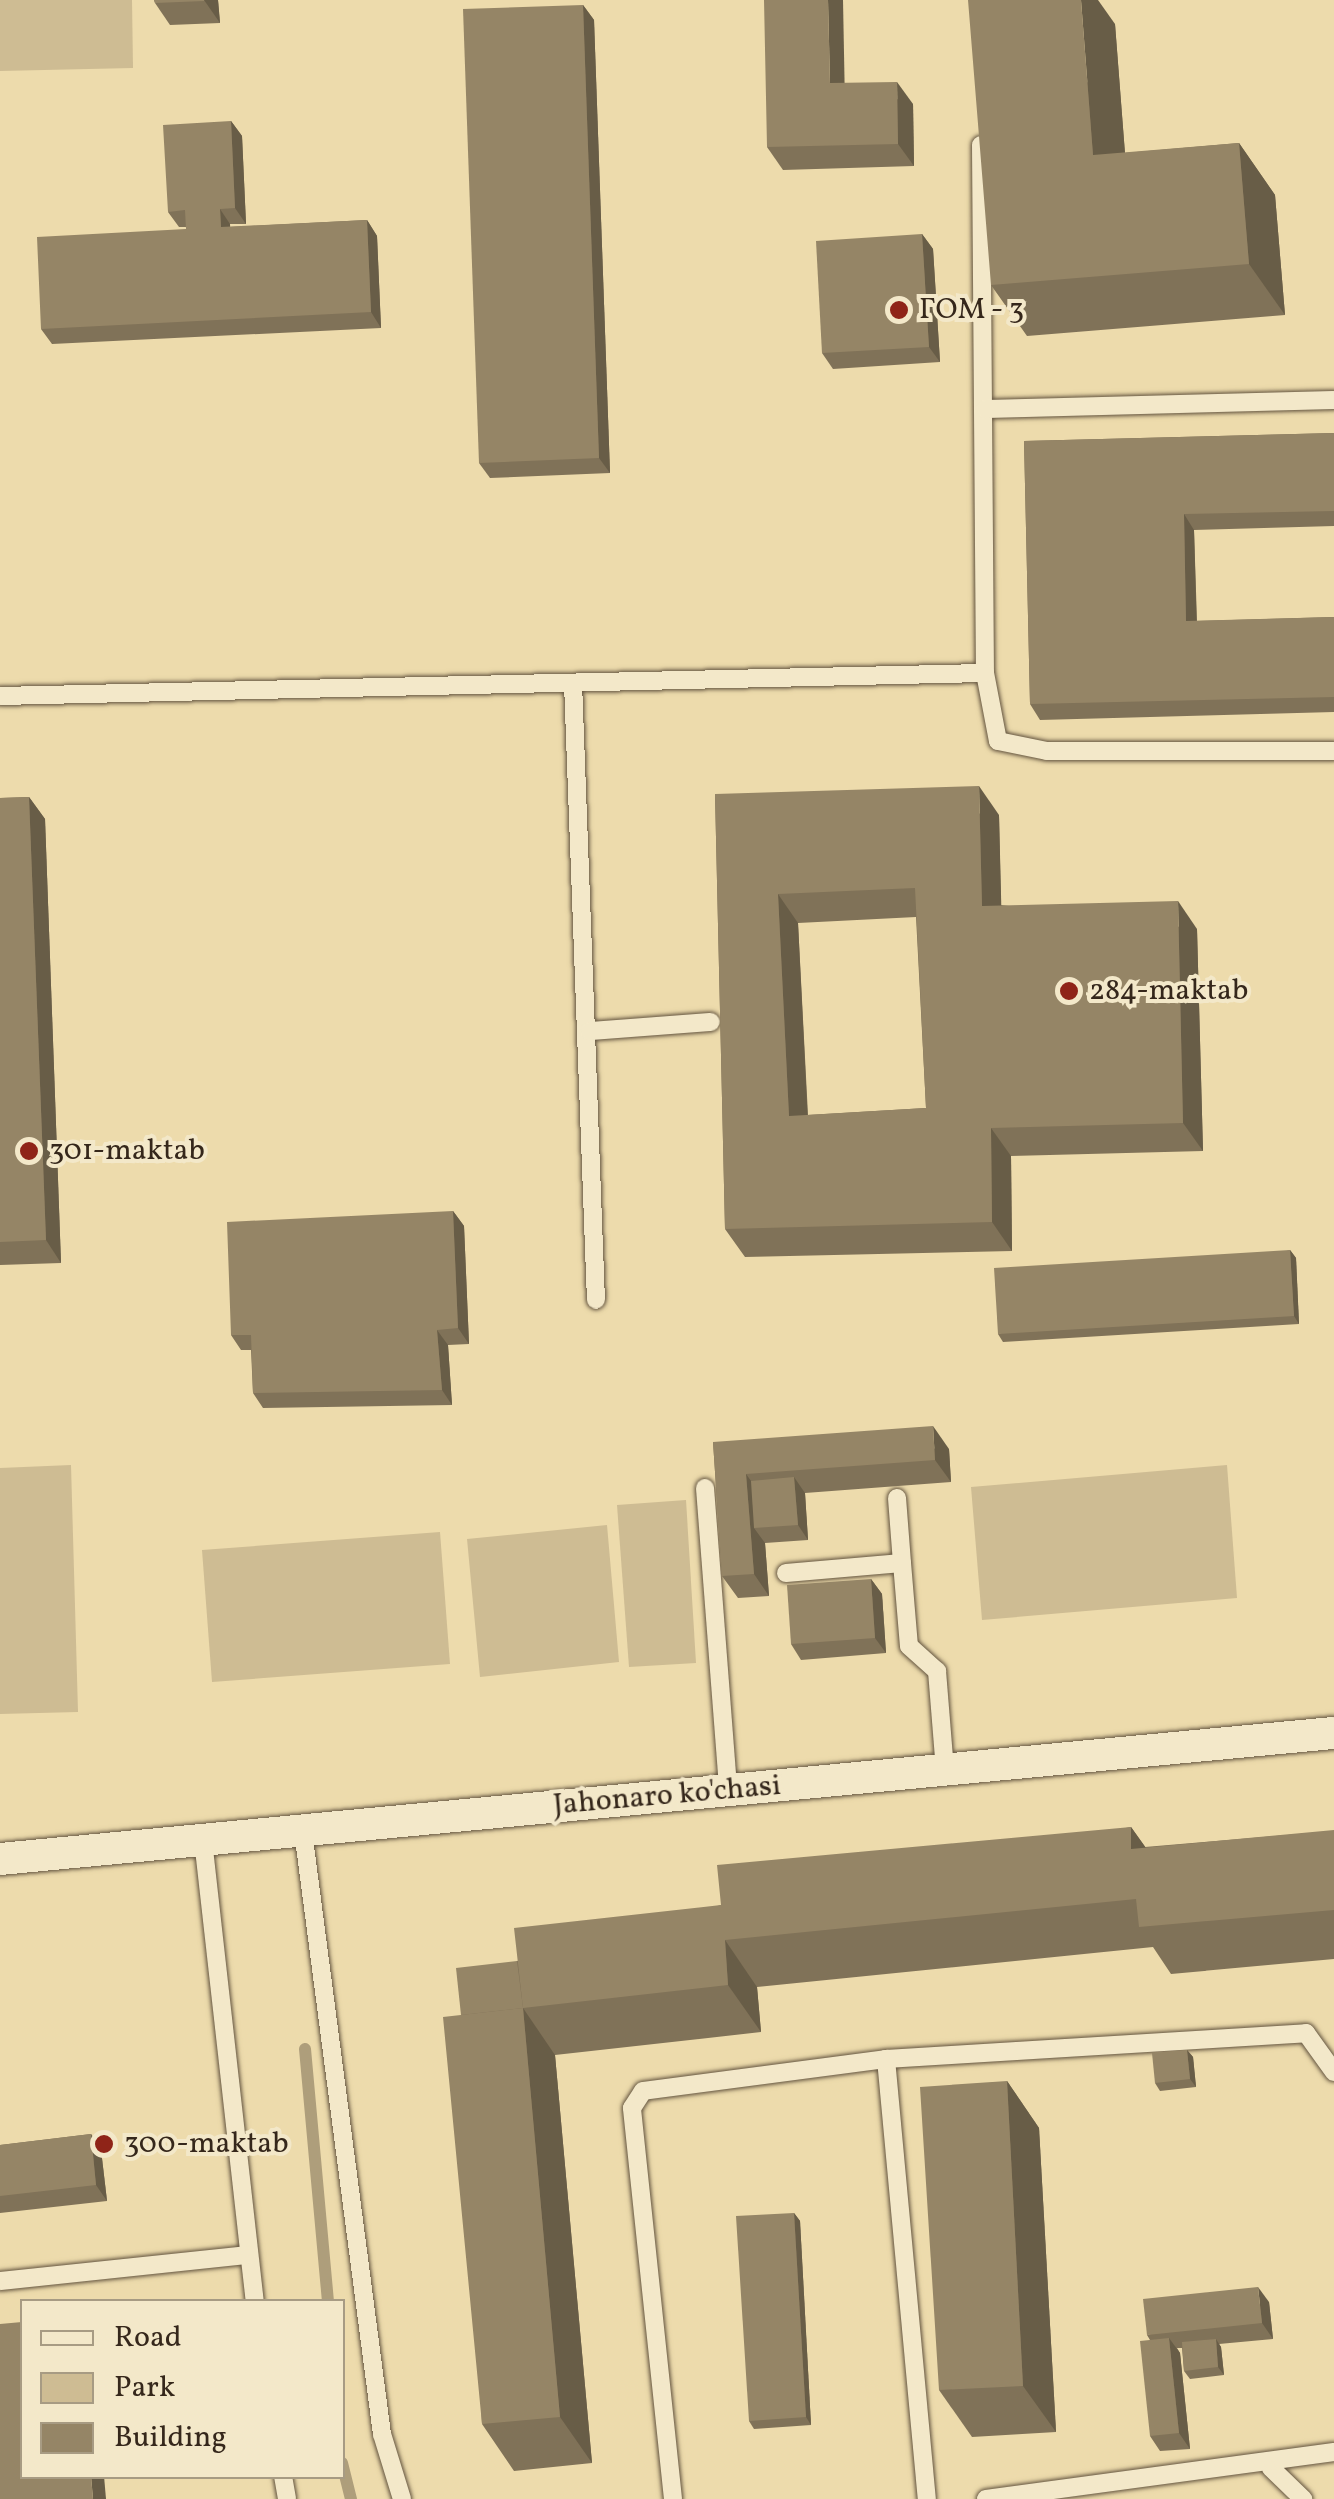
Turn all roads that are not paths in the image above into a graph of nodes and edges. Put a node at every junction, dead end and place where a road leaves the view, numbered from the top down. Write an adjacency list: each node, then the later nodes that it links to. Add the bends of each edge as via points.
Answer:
1 (980, 117): 3 (lane)
2 (1334, 400): 3 (lane)
3 (986, 409): 4 (lane)
4 (985, 673): 5 (lane); 7 (lane, via 989,726 1016,748)
5 (573, 682): 6 (lane); 9 (lane)
6 (0, 696)
7 (1334, 752)
8 (712, 1022): 9 (lane)
9 (590, 1031): 10 (lane)
10 (596, 1300)
11 (706, 1488): 17 (lane)
12 (897, 1498): 13 (lane)
13 (902, 1563): 14 (lane); 16 (lane, via 909,1646 938,1671)
14 (786, 1573)
15 (1334, 1733): 16 (street, Jahonaro ko'chasi)
16 (944, 1770): 17 (street, Jahonaro ko'chasi)
17 (728, 1790): 18 (street, Jahonaro ko'chasi)
18 (303, 1831): 19 (street, Jahonaro ko'chasi); 28 (lane, via 382,2434)
19 (203, 1840): 20 (street, Jahonaro ko'chasi); 23 (lane)
20 (0, 1859)
21 (886, 2059): 22 (lane, via 1306,2033); 29 (lane, via 654,2086 632,2108); 30 (lane)
22 (1334, 2072)
23 (247, 2255): 24 (lane); 25 (lane)
24 (0, 2281)
25 (254, 2299)
26 (1334, 2452): 27 (lane)
27 (1271, 2468): 31 (lane); 32 (lane)
28 (402, 2499)
29 (674, 2499)
30 (927, 2499)
31 (986, 2499)
32 (1303, 2499)

